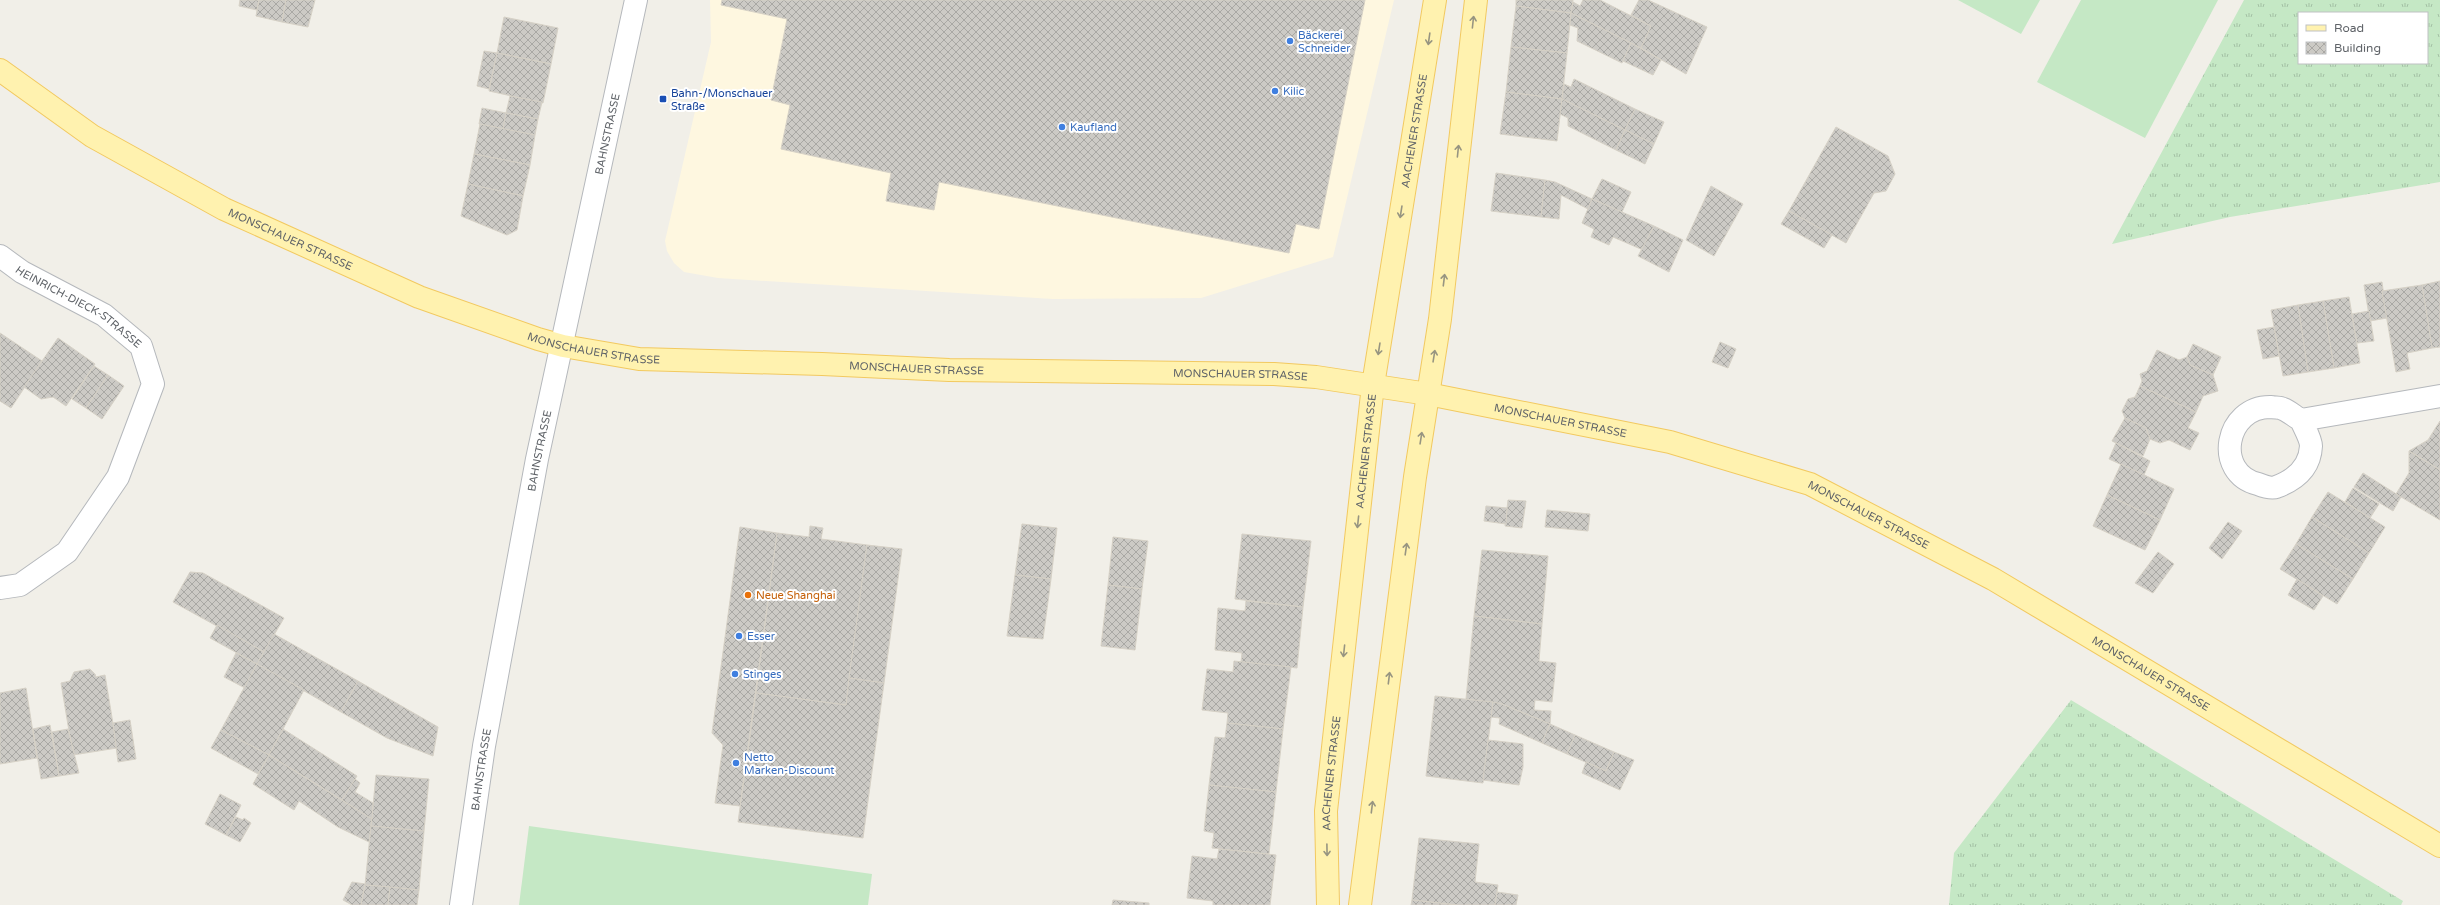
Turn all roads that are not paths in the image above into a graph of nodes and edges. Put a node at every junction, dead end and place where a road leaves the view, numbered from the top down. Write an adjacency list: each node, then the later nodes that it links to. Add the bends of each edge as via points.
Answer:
1 (636, 0): 6 (street, BAHNSTRASSE)
2 (1435, 0): 7 (main road, AACHENER STRASSE, one-way to 7)
3 (1476, 0): 8 (main road, one-way to 3, via 1440,319)
4 (0, 70): 6 (main road, MONSCHAUER STRASSE, via 92,136 224,210 419,297)
5 (0, 256): 11 (street, HEINRICH-DIECK-STRASSE, via 22,272 110,320 141,346 153,384 118,477 67,552 20,585)
6 (563, 346): 7 (main road, MONSCHAUER STRASSE, via 639,359 957,370 1274,374); 13 (street, BAHNSTRASSE, via 537,459 487,730)
7 (1374, 385): 8 (main road, MONSCHAUER STRASSE); 14 (main road, AACHENER STRASSE, one-way to 14, via 1326,811)
8 (1428, 394): 12 (main road, MONSCHAUER STRASSE, via 1670,442 1810,484 1993,579); 15 (main road, one-way to 8)
9 (2440, 396): 10 (street)
10 (2301, 420)
11 (0, 588)
12 (2440, 846)
13 (460, 905)
14 (1328, 905)
15 (1360, 905)

